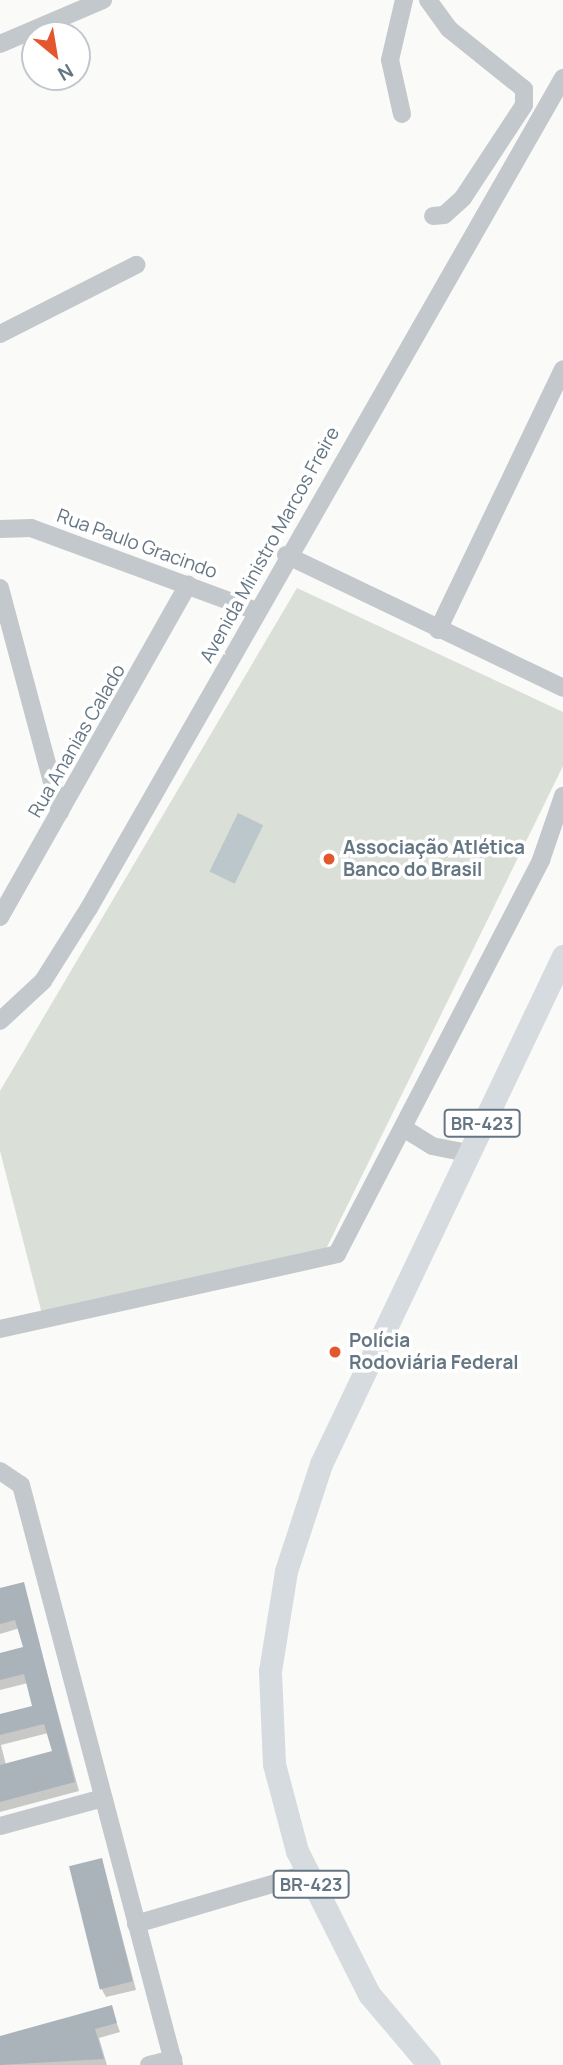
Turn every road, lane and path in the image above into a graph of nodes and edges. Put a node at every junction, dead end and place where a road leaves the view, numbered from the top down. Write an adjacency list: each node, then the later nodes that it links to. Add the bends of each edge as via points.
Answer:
1 (103, 0): 4 (street)
2 (404, 0): 6 (street, via 390,61)
3 (428, 0): 7 (street, via 449,29 524,89 524,105 463,198)
4 (0, 44)
5 (563, 78): 12 (street, Avenida Ministro Marcos Freire)
6 (402, 114)
7 (433, 216)
8 (136, 265): 9 (street)
9 (0, 334)
10 (563, 369): 16 (street)
11 (0, 529): 13 (street, Rua Paulo Gracindo, via 31,528)
12 (286, 555): 15 (street, Avenida Ministro Marcos Freire); 16 (street)
13 (188, 585): 15 (street, Rua Paulo Gracindo); 19 (street, Rua Ananias Calado)
14 (0, 588): 19 (street)
15 (257, 611): 22 (street, Avenida Ministro Marcos Freire, via 69,942 43,981)
16 (438, 630): 17 (street)
17 (563, 688)
18 (563, 796): 23 (street, via 541,860)
19 (60, 812): 20 (street, Rua Ananias Calado)
20 (0, 917)
21 (563, 956): 24 (main road, BR-423)
22 (1, 1017)
23 (405, 1129): 24 (street, via 432,1146); 25 (street, via 354,1230 332,1257)
24 (467, 1153): 29 (main road, BR-423, via 321,1464 286,1571 270,1671 272,1746)
25 (0, 1328)
26 (0, 1471): 27 (street, via 21,1485)
27 (103, 1798): 28 (street); 30 (street)
28 (0, 1826)
29 (306, 1874): 30 (street); 33 (main road, BR-423, via 369,1994)
30 (136, 1924): 31 (street)
31 (173, 2062): 32 (street)
32 (149, 2065)
33 (429, 2065)

